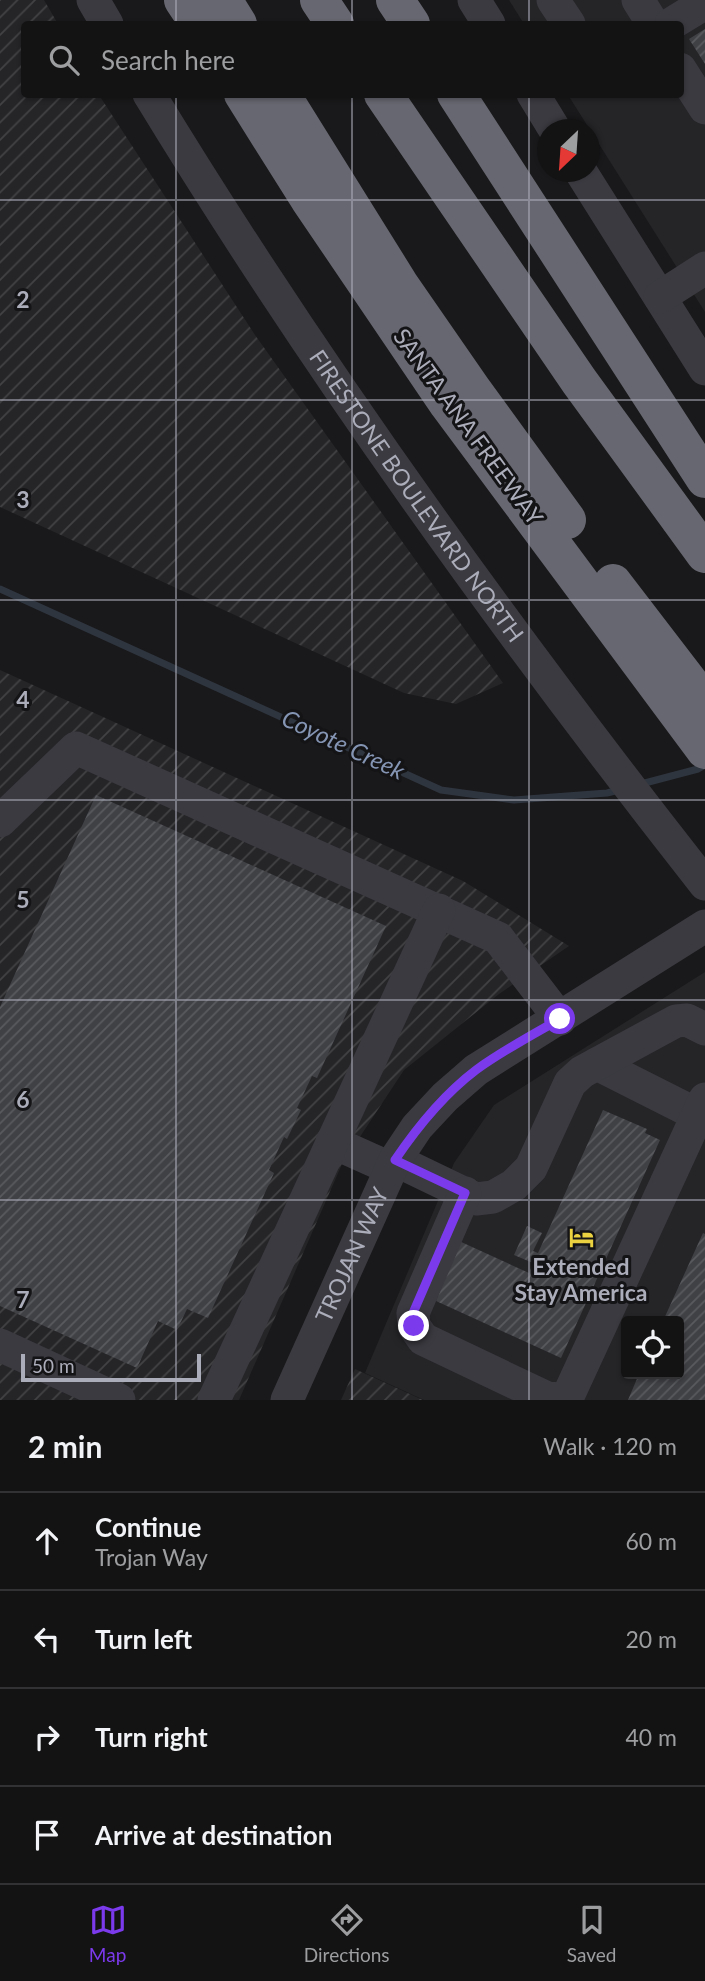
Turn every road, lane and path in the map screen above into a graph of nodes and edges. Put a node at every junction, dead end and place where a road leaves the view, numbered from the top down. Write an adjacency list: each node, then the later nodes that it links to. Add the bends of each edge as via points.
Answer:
1 (93, 0): 10 (street)
2 (183, 0): 11 (highway)
3 (223, 0): 12 (highway)
4 (319, 0): 13 (highway)
5 (395, 0): 14 (highway)
6 (474, 0): 15 (street)
7 (553, 0): 16 (street)
8 (638, 0): 17 (street)
9 (705, 3): 18 (street)
10 (105, 21)
11 (197, 21)
12 (236, 21)
13 (333, 21)
14 (409, 21)
15 (487, 21)
16 (567, 21)
17 (651, 21)
18 (676, 21)
19 (151, 98): 35 (street, FIRESTONE BOULEVARD NORTH, via 318,360 474,580)
20 (246, 98): 32 (highway, SANTA ANA FREEWAY, via 448,404)
21 (283, 98): 32 (highway, via 464,378 591,553)
22 (386, 98): 31 (highway, via 579,381)
23 (459, 98): 30 (highway)
24 (535, 98): 25 (street)
25 (548, 119)
26 (587, 182): 28 (street)
27 (705, 268): 28 (street)
28 (660, 297): 29 (street)
29 (705, 369)
30 (705, 479)
31 (705, 554)
32 (686, 695): 33 (highway, SANTA ANA FREEWAY)
33 (705, 750)
34 (0, 821): 36 (street, via 76,748)
35 (703, 881)
36 (439, 910): 38 (street, via 498,938); 42 (street)
37 (705, 926): 38 (street, TROJAN WAY)
38 (560, 1019): 43 (street, TROJAN WAY, via 476,1070 417,1127)
39 (705, 1029): 40 (street, via 687,1020 676,1021)
40 (597, 1064): 41 (street); 44 (street, via 570,1083 531,1168 514,1185 493,1197 476,1199)
41 (701, 1107): 44 (street, via 569,1394 559,1399 547,1398 423,1339 414,1326 413,1313)
42 (332, 1142): 43 (street); 47 (street)
43 (392, 1164): 44 (street); 48 (street, TROJAN WAY)
44 (465, 1193)
45 (0, 1345): 46 (street)
46 (119, 1400)
47 (214, 1400)
48 (287, 1400)

